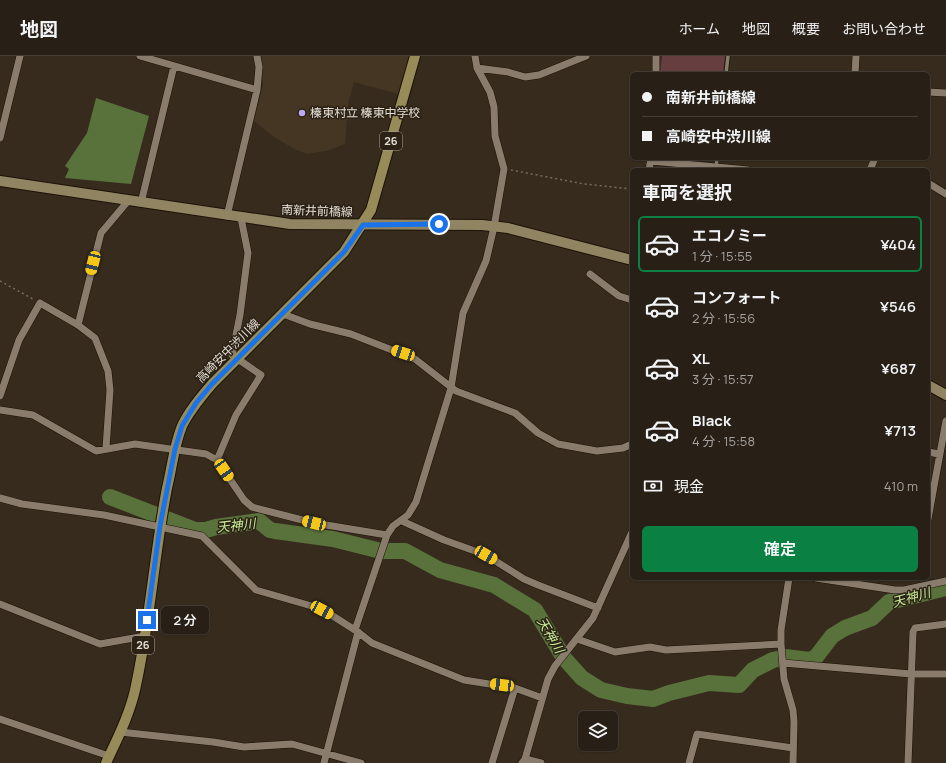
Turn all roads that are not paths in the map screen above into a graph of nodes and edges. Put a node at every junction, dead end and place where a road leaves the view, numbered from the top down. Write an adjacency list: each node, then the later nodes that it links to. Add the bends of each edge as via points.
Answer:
1 (20, 56): 18 (street)
2 (140, 56): 10 (street)
3 (257, 56): 15 (street)
4 (415, 56): 30 (main road, 高崎安中渋川線 / 26, via 371,210)
5 (475, 56): 11 (street)
6 (586, 56): 11 (street, via 539,75 524,77)
7 (656, 56): 12 (street)
8 (728, 56): 13 (lane)
9 (856, 56): 14 (street)
10 (174, 66): 15 (street); 27 (street)
11 (477, 68): 31 (street, via 490,92 494,107 495,136 504,169)
12 (656, 72)
13 (726, 72)
14 (855, 72)
15 (257, 90): 28 (street)
16 (930, 92): 17 (street)
17 (946, 93)
18 (0, 138)
19 (659, 160): 21 (street)
20 (717, 160): 21 (lane)
21 (716, 167): 22 (street)
22 (727, 168)
23 (0, 181): 26 (main road, 南新井前橋線)
24 (930, 184): 25 (street)
25 (946, 194)
26 (128, 201): 27 (main road, 南新井前橋線); 36 (street, via 101,233)
27 (141, 203): 28 (main road, 南新井前橋線)
28 (227, 216): 29 (main road, 南新井前橋線)
29 (241, 218): 30 (main road, 南新井前橋線, via 290,224); 37 (street, via 248,253 232,355)
30 (363, 225): 31 (main road, 南新井前橋線, via 470,224); 35 (main road, 高崎安中渋川線 / 26, via 344,252)
31 (494, 227): 32 (main road, 南新井前橋線, via 508,228); 39 (street, via 486,261 463,313)
32 (630, 259)
33 (590, 274): 34 (street, via 619,296)
34 (630, 299)
35 (283, 314): 37 (main road, 高崎安中渋川線 / 26); 39 (street, via 310,324 346,332 403,353 426,366)
36 (78, 325): 41 (street, via 40,303 19,340); 45 (street, via 95,338 108,371 110,390)
37 (237, 360): 46 (main road, 高崎安中渋川線 / 26, via 196,403 182,426); 49 (street, via 261,375 236,415)
38 (930, 386): 40 (main road)
39 (451, 388): 44 (street, via 515,413 538,433 558,444 597,450 617,449); 53 (street, via 416,502)
40 (946, 395)
41 (0, 396)
42 (0, 410): 45 (street, via 33,415 96,451)
43 (946, 421): 48 (street)
44 (630, 445)
45 (106, 448): 46 (street, via 135,444)
46 (175, 449): 49 (street, via 206,454); 52 (main road, 高崎安中渋川線 / 26)
47 (930, 452): 48 (street)
48 (939, 454): 51 (street)
49 (217, 460): 54 (street, via 244,500 252,507 314,523)
50 (0, 498): 52 (street, via 22,504)
51 (930, 507)
52 (161, 520): 64 (street, via 202,536 256,590 322,610); 65 (main road, 高崎安中渋川線 / 26)
53 (402, 521): 54 (street, via 393,526); 62 (street, via 486,555 524,579)
54 (387, 535): 64 (street)
55 (630, 536): 62 (street)
56 (789, 580): 67 (street)
57 (829, 580): 60 (street, via 895,590)
58 (918, 580): 60 (street)
59 (946, 580): 60 (street)
60 (916, 587)
61 (0, 604): 65 (street, via 100,644)
62 (598, 608): 66 (street, via 589,625)
63 (946, 624): 69 (street, via 915,628)
64 (357, 631): 71 (street, via 380,647 464,680); 76 (street)
65 (145, 636): 74 (main road, 高崎安中渋川線 / 26, via 135,691)
66 (577, 639): 67 (street, via 615,652 650,648 666,650); 72 (street, via 555,666)
67 (781, 644): 68 (street)
68 (783, 663): 69 (street); 75 (street, via 784,680 793,710)
69 (911, 674): 70 (street); 85 (street)
70 (946, 674)
71 (515, 688): 72 (street); 81 (street)
72 (542, 698): 78 (street)
73 (0, 719): 77 (street)
74 (120, 732): 76 (street, via 244,747 292,744); 77 (main road, 高崎安中渋川線 / 26)
75 (793, 748): 83 (street, via 697,734); 84 (street)
76 (326, 755): 79 (street); 80 (street)
77 (107, 759)
78 (524, 761): 82 (street)
79 (324, 763)
80 (361, 763)
81 (492, 763)
82 (541, 763)
83 (689, 763)
84 (793, 763)
85 (908, 763)

